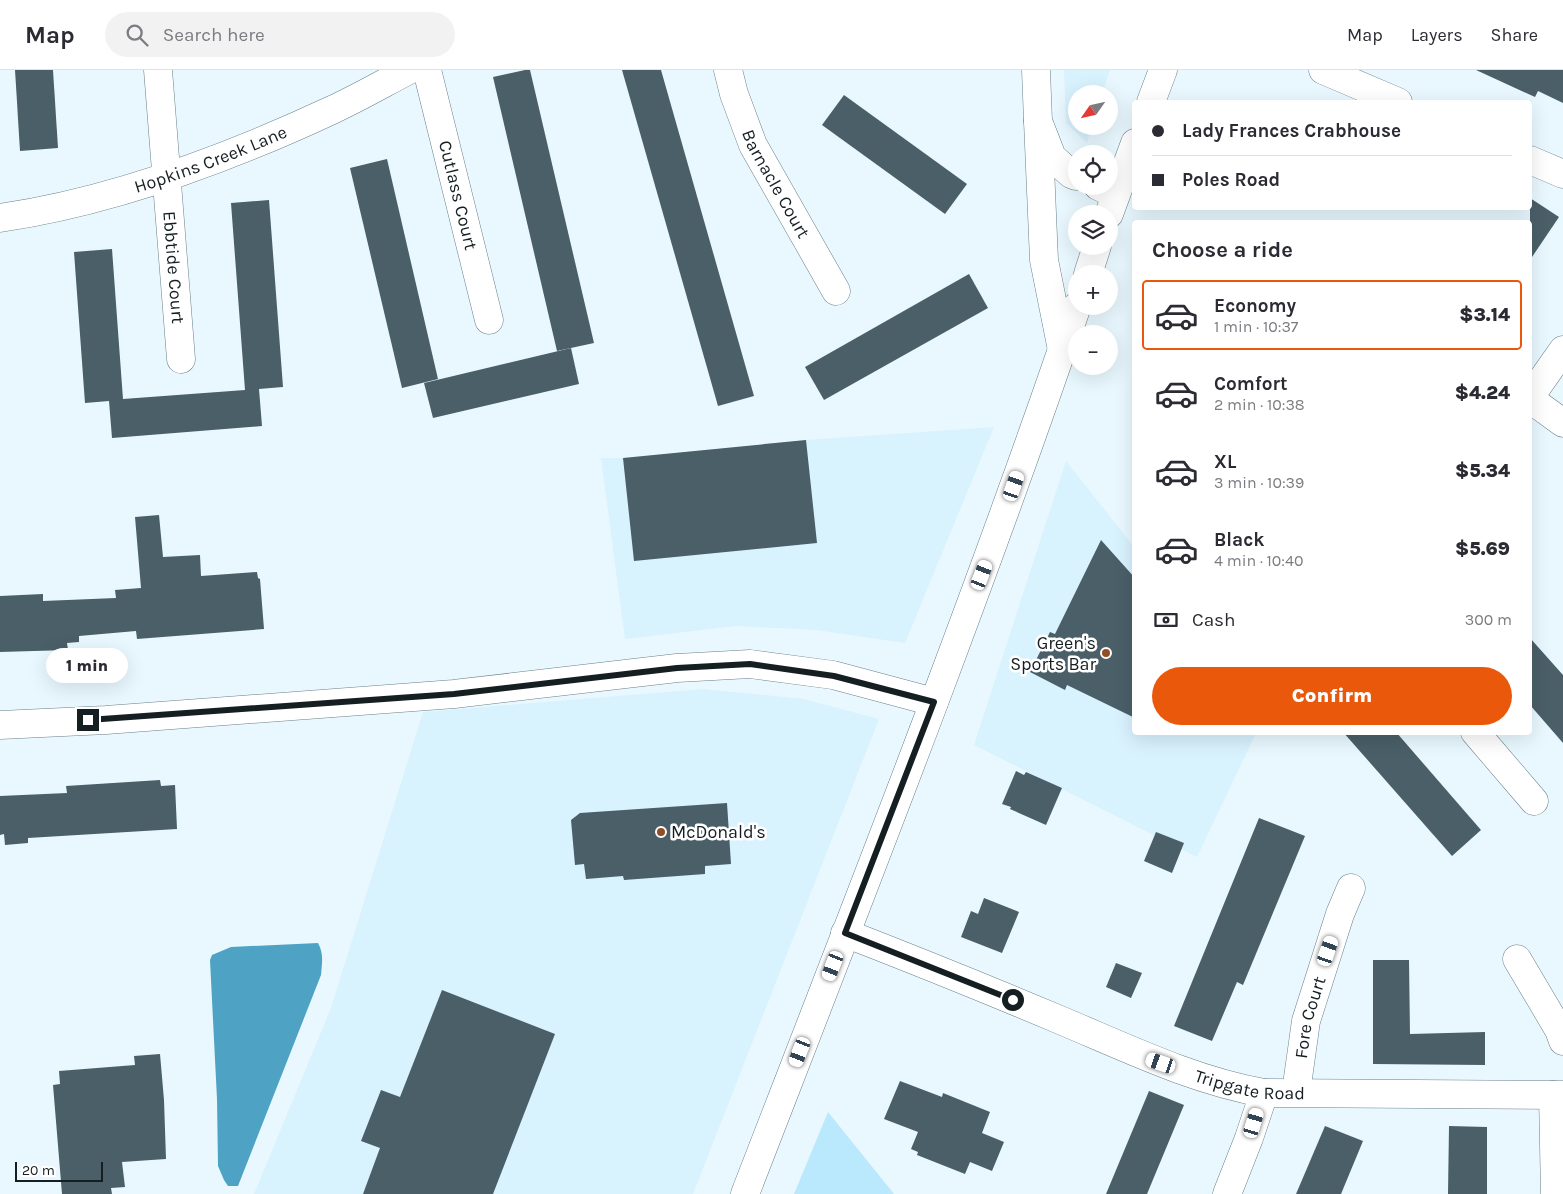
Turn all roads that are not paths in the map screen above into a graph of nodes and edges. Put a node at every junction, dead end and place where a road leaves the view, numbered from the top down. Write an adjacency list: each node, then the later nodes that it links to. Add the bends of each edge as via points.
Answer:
1 (158, 70): 15 (street, Ebbtide Court)
2 (409, 70): 15 (street, Hopkins Creek Lane, via 294,127)
3 (427, 70): 20 (street, Cutlass Court)
4 (728, 70): 18 (street, Barnacle Court, via 753,145)
5 (1036, 70): 10 (street)
6 (1163, 70): 8 (street)
7 (1323, 70): 9 (street)
8 (1152, 100)
9 (1393, 100)
10 (1038, 121): 13 (street, via 1052,157); 21 (street, via 1044,260)
11 (1132, 149): 16 (street)
12 (1532, 161): 14 (street)
13 (1068, 171)
14 (1563, 174)
15 (167, 176): 17 (street, Hopkins Creek Lane, via 92,200); 23 (street, Ebbtide Court)
16 (1107, 198)
17 (0, 218)
18 (836, 291)
19 (1074, 315): 21 (street)
20 (489, 320)
21 (1062, 350): 27 (street)
22 (1563, 350): 24 (street)
23 (180, 359)
24 (1532, 395)
25 (1532, 400): 26 (street)
26 (1563, 423)
27 (934, 702): 28 (street, via 834,676 750,664 677,668 445,695); 32 (street)
28 (0, 725)
29 (1478, 735): 30 (street)
30 (1534, 801)
31 (1351, 888): 36 (street, Fore Court, via 1306,1021)
32 (845, 933): 35 (street, Tripgate Road, via 948,973 1144,1057 1212,1081); 38 (street)
33 (1517, 959): 34 (street)
34 (1563, 1041)
35 (1264, 1092): 36 (street, Tripgate Road); 39 (street, via 1250,1138)
36 (1296, 1092): 37 (street, Tripgate Road)
37 (1558, 1095): 40 (street)
38 (745, 1194)
39 (1227, 1194)
40 (1555, 1194)

